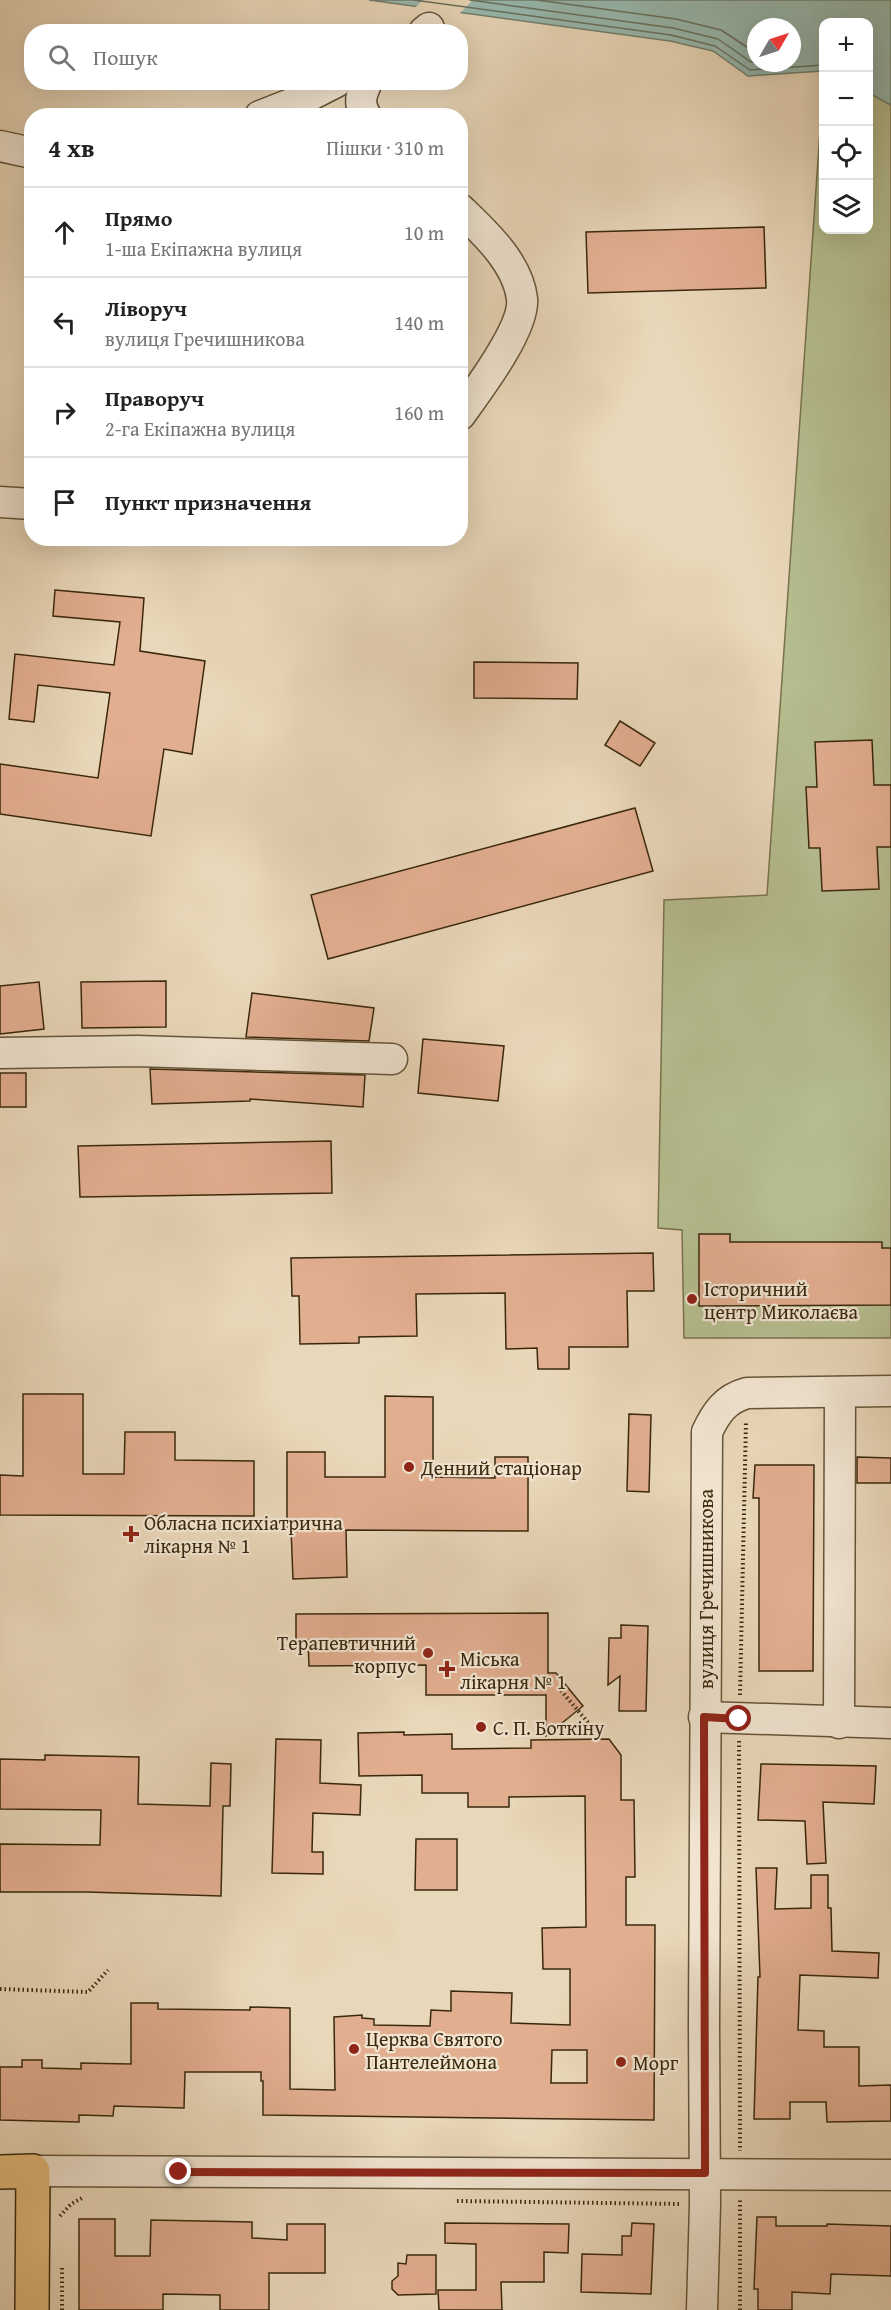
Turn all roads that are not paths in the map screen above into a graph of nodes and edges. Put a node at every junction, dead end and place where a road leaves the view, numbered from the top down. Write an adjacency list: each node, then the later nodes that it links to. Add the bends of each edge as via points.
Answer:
1 (353, 92): 2 (street, via 301,100)
2 (280, 108)
3 (0, 146): 4 (street)
4 (24, 151)
5 (468, 218): 6 (street, via 506,259 516,276 522,300 519,322)
6 (468, 404)
7 (0, 502): 8 (street)
8 (24, 504)
9 (0, 1053): 10 (street, via 137,1052)
10 (392, 1059)
11 (891, 1391): 12 (street)
12 (840, 1392): 13 (street, вулиця Гречишникова, via 735,1396 717,1411 707,1432); 14 (street)
13 (704, 1717): 14 (street); 18 (street, вулиця Гречишникова)
14 (839, 1723): 15 (street)
15 (891, 1723)
16 (33, 2171): 17 (main road); 18 (street); 20 (main road)
17 (0, 2172)
18 (705, 2173): 19 (street); 21 (street, вулиця Гречишникова)
19 (891, 2175)
20 (32, 2310)
21 (702, 2310)

